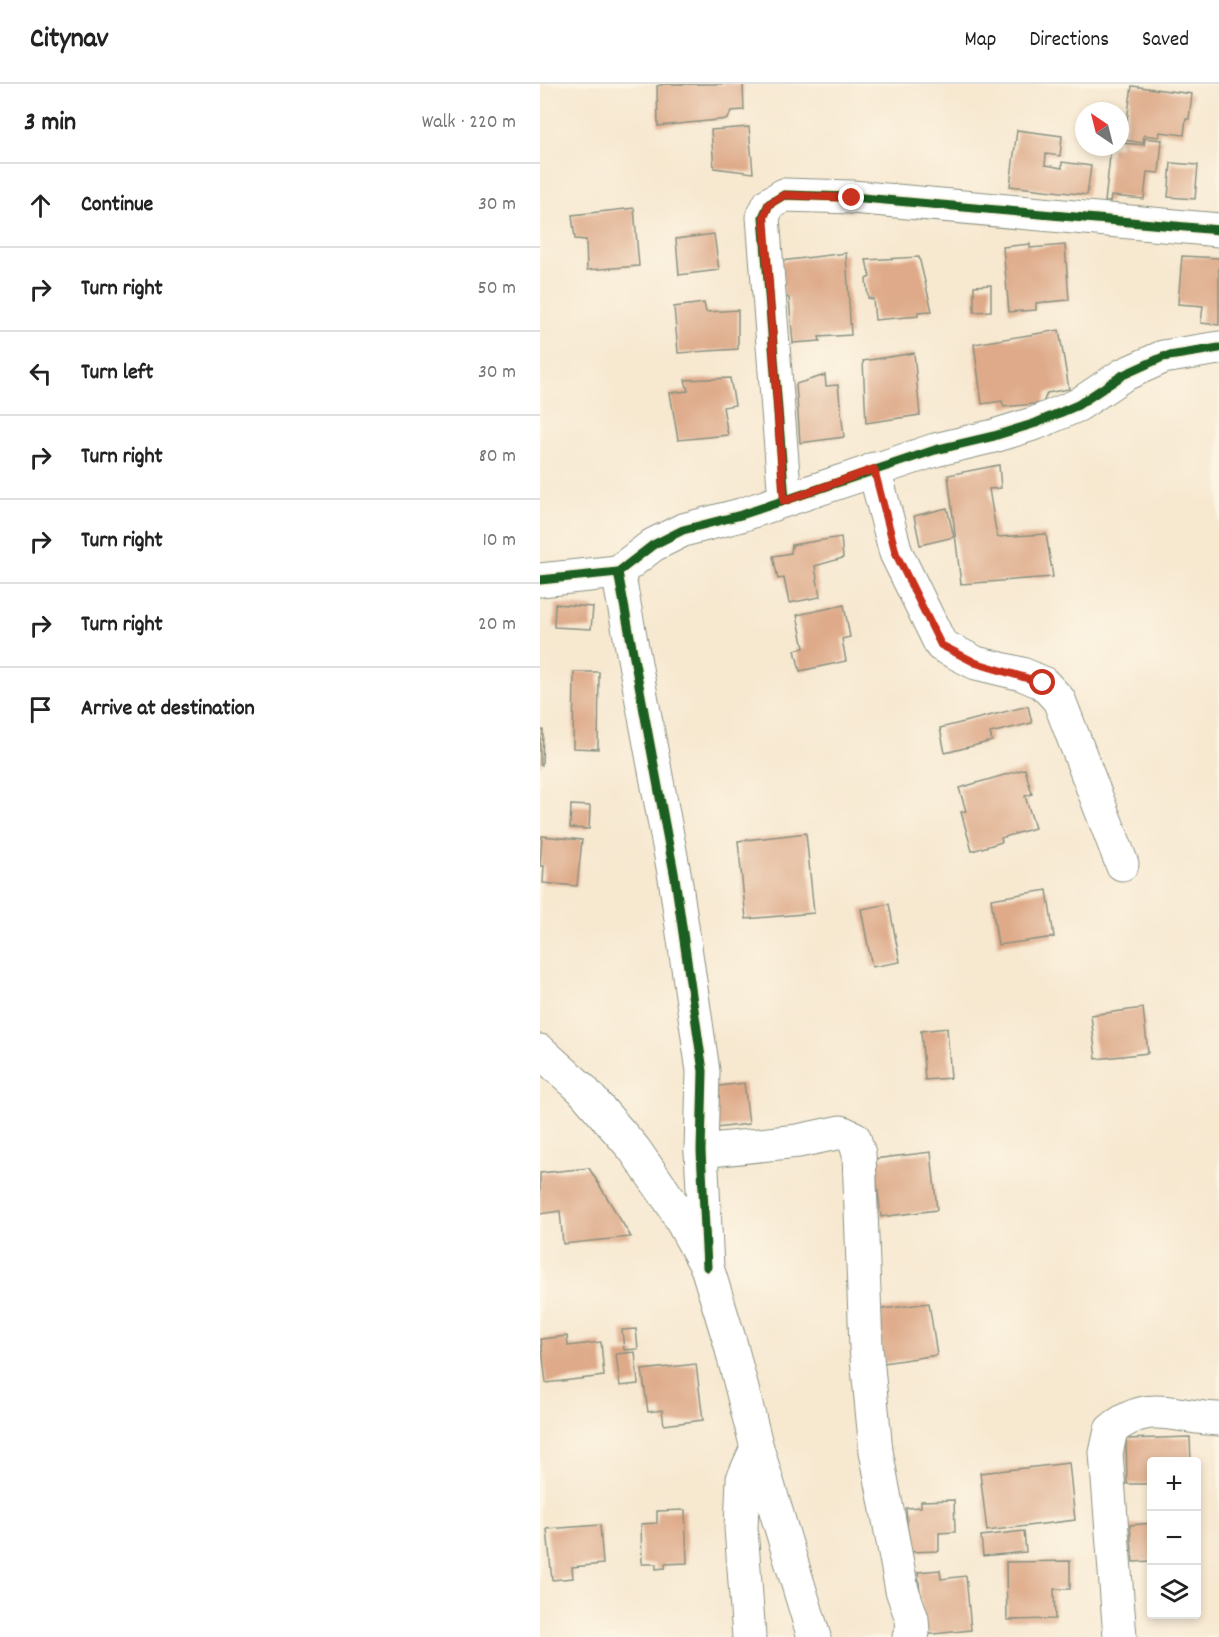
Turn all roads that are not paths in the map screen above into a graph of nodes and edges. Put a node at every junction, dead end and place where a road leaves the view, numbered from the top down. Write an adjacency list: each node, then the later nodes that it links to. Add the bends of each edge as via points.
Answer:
1 (1219, 230): 4 (street, via 852,198 784,195 769,204 764,217)
2 (1219, 348): 3 (street, via 1163,357 1123,375 1078,405 1036,423)
3 (874, 469): 4 (street); 7 (street, via 896,554 941,645 976,663 1043,683 1059,700)
4 (784, 501): 5 (street, via 683,531 653,545)
5 (618, 572): 6 (street); 9 (street, via 677,890 703,1071)
6 (540, 580)
7 (1122, 864)
8 (540, 1051): 10 (street, via 582,1089 634,1149 673,1205)
9 (701, 1152): 10 (street); 15 (street, via 841,1132 854,1138 859,1154 866,1347 876,1451 902,1590 912,1619 913,1632)
10 (707, 1267): 12 (street)
11 (1219, 1419): 16 (street, via 1153,1412 1128,1416 1111,1431 1106,1454)
12 (757, 1448): 13 (street, via 743,1479 741,1528); 14 (street)
13 (749, 1637)
14 (814, 1637)
15 (909, 1637)
16 (1120, 1637)

